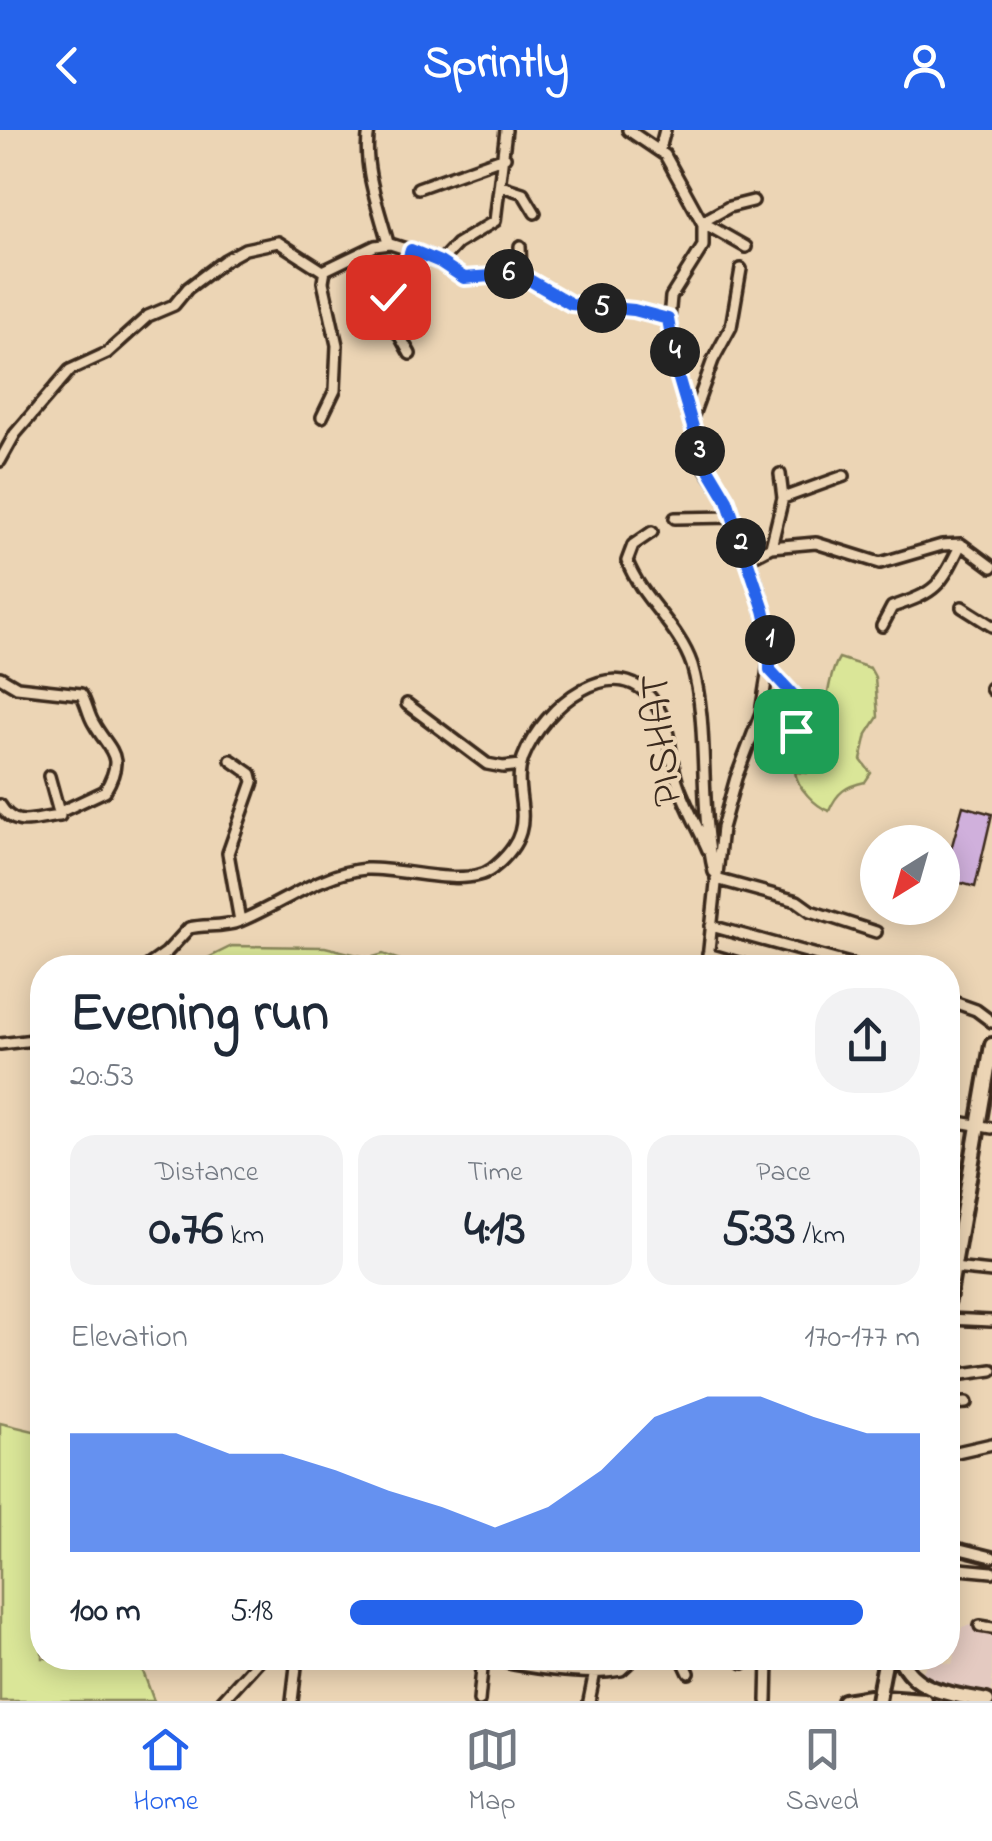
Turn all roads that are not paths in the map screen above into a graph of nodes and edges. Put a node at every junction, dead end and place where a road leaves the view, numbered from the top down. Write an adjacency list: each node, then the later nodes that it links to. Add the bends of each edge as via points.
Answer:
1 (369, 130): 12 (street, via 373,186)
2 (506, 130): 6 (street)
3 (628, 130): 5 (street)
4 (665, 130): 5 (street)
5 (660, 149): 11 (street)
6 (505, 157): 7 (street); 8 (street)
7 (501, 186): 10 (street, via 523,193); 16 (street, via 493,224)
8 (418, 188)
9 (753, 202): 11 (street)
10 (535, 213)
11 (702, 222): 14 (street); 21 (street, via 702,246 674,290)
12 (388, 244): 15 (street); 19 (street)
13 (520, 246): 20 (street)
14 (746, 247)
15 (411, 250): 16 (street); 17 (street)
16 (440, 262): 20 (street, via 468,279)
17 (406, 266): 22 (street); 23 (street, via 388,303)
18 (742, 269): 25 (street, via 732,327)
19 (326, 270): 24 (street, via 337,345 335,390); 26 (street, via 278,242 234,254 107,353 70,370)
20 (521, 275): 21 (street, via 571,304)
21 (668, 319): 25 (street)
22 (416, 320)
23 (410, 354)
24 (322, 416)
25 (692, 418): 30 (street, via 704,466)
26 (0, 461)
27 (780, 474): 29 (street)
28 (844, 476): 29 (street)
29 (783, 498): 34 (street)
30 (732, 517): 31 (street); 35 (street)
31 (675, 518)
32 (652, 532): 49 (street, PISHAT, via 633,545 627,561 691,663)
33 (961, 544): 34 (street, via 874,563 824,544); 36 (street); 38 (street, via 928,594 892,607)
34 (771, 547): 35 (street)
35 (746, 560): 40 (street, via 768,625)
36 (992, 567)
37 (962, 607): 39 (street)
38 (882, 626)
39 (992, 626)
40 (770, 670): 43 (street, via 798,700); 50 (street, via 726,810)
41 (0, 677): 48 (street, via 17,687 81,694 112,747 115,766 105,790)
42 (408, 704): 45 (street, via 487,764)
43 (798, 748)
44 (232, 760): 51 (street, via 253,782 228,852)
45 (521, 765): 49 (street, PISHAT, via 567,701 601,680 627,680 648,695 663,719 678,782); 51 (street, via 523,824 488,871 466,877 350,872)
46 (48, 776): 48 (street)
47 (0, 804): 48 (street, via 18,822)
48 (60, 812)
49 (708, 850): 50 (street, PISHAT)
50 (716, 880): 52 (street); 53 (street, via 797,900 811,912)
51 (240, 921): 55 (street, via 189,928)
52 (711, 926): 54 (street); 57 (street)
53 (876, 932)
54 (708, 954): 56 (street)
55 (163, 955)
56 (711, 955)
57 (817, 955)
58 (960, 1004): 59 (street)
59 (992, 1022)
60 (30, 1040): 61 (street)
61 (0, 1044)
62 (992, 1045): 63 (main road)
63 (985, 1120): 64 (main road)
64 (960, 1215)
65 (960, 1269): 66 (street)
66 (992, 1272)
67 (960, 1319): 68 (street)
68 (991, 1321)
69 (992, 1370): 70 (street)
70 (960, 1374)
71 (960, 1403): 72 (street)
72 (966, 1403)
73 (992, 1444): 74 (street)
74 (960, 1451)
75 (960, 1549): 76 (street)
76 (992, 1556)
77 (960, 1569): 78 (street)
78 (992, 1572)
79 (980, 1626): 80 (street)
80 (992, 1628)
81 (252, 1670): 92 (street)
82 (296, 1670): 95 (street)
83 (483, 1670): 96 (street)
84 (575, 1670): 90 (street)
85 (622, 1670): 90 (street)
86 (688, 1670): 91 (street)
87 (768, 1670): 98 (street)
88 (884, 1670): 100 (main road, bridge)
89 (910, 1670): 102 (main road, via 921,1684)
90 (595, 1672): 97 (street)
91 (689, 1673)
92 (239, 1687): 93 (street); 94 (street)
93 (222, 1701)
94 (234, 1701)
95 (292, 1701)
96 (479, 1701)
97 (589, 1701)
98 (767, 1701)
99 (844, 1701): 101 (main road)
100 (878, 1701)
101 (925, 1701)
102 (987, 1701)

